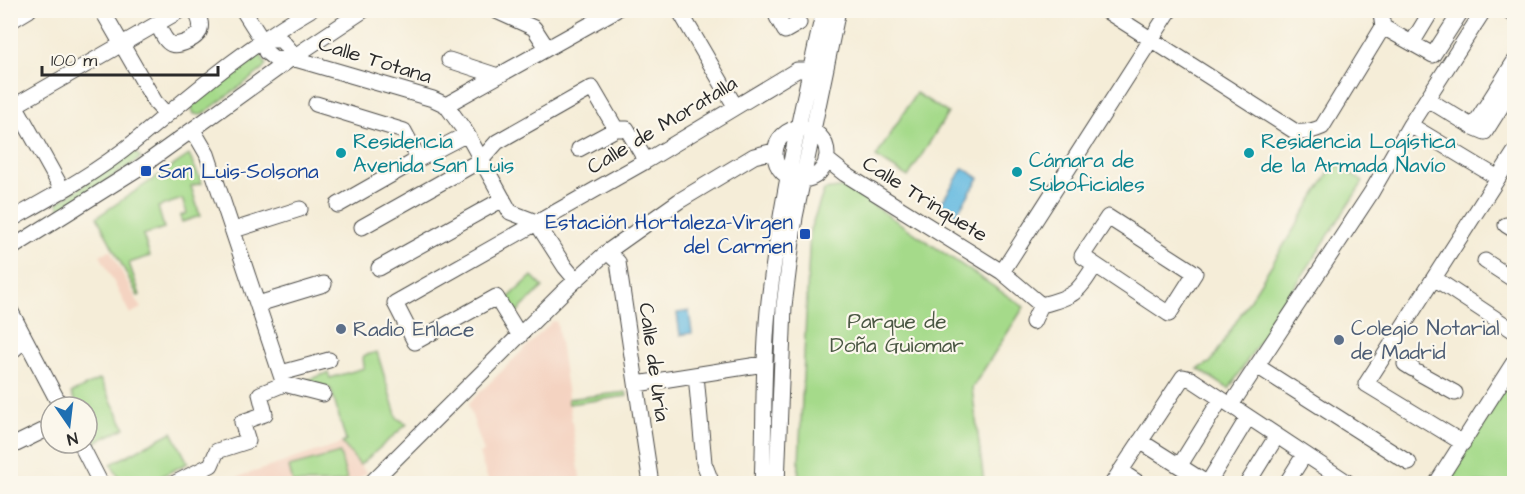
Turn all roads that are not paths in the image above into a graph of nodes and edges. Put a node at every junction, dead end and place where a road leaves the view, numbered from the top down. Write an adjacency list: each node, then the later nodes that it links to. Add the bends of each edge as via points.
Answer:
1 (29, 10): 22 (street)
2 (102, 10): 29 (street)
3 (181, 10): 24 (street)
4 (195, 10): 24 (street, via 201,28 198,34 179,44 166,40)
5 (243, 10): 27 (street)
6 (310, 10): 27 (street)
7 (364, 10): 31 (street)
8 (494, 10): 30 (street, via 534,28)
9 (616, 10): 30 (street)
10 (679, 10): 41 (street)
11 (787, 10): 23 (street, via 777,17 785,32)
12 (824, 10): 34 (street)
13 (838, 10): 46 (street)
14 (1105, 10): 26 (street)
15 (1170, 10): 26 (street)
16 (1378, 10): 25 (street)
17 (1432, 10): 28 (street)
18 (1462, 10): 28 (street, via 1433,55)
19 (1484, 10): 37 (street)
20 (1508, 10): 21 (street)
21 (1515, 15)
22 (14, 19)
23 (799, 23)
24 (157, 24): 29 (street)
25 (1383, 27): 26 (street, via 1322,127 1302,133); 28 (street)
26 (1151, 39): 71 (street)
27 (262, 40): 31 (street, Calle Totana, via 266,52 276,60); 42 (street)
28 (1412, 43)
29 (121, 44): 40 (street); 42 (street)
30 (547, 48): 35 (street)
31 (292, 58): 39 (street, Calle Totana); 47 (street)
32 (449, 60): 35 (street)
33 (1515, 62): 44 (street)
34 (811, 70): 41 (street, Calle de Moratalla, via 796,70); 46 (street)
35 (498, 76): 39 (street)
36 (1515, 86): 44 (street, via 1485,132)
37 (1427, 99): 43 (street); 44 (street)
38 (315, 104): 52 (street, via 404,131)
39 (446, 105): 48 (street)
40 (12, 106): 58 (street)
41 (735, 106): 55 (street, Calle de Moratalla)
42 (166, 114): 58 (street, via 134,142)
43 (1410, 125): 56 (street); 87 (street, via 1371,193)
44 (1473, 128)
45 (616, 129): 49 (street); 54 (street, via 592,88 497,142); 55 (street, via 627,129)
46 (806, 129): 50 (street, via 782,135); 53 (street, via 824,142); 57 (street)
47 (193, 130): 65 (street, via 207,154); 66 (street)
48 (467, 134): 52 (street); 54 (street)
49 (579, 148)
50 (774, 151): 57 (street, via 777,166); 67 (street, via 754,156 679,201)
51 (1515, 153): 56 (street)
52 (419, 159): 60 (street)
53 (826, 159): 57 (street, via 818,173); 71 (street, Calle Trinquete)
54 (481, 160): 59 (street); 64 (street)
55 (646, 161): 63 (street, Calle de Moratalla)
56 (1505, 177): 72 (street)
57 (796, 178): 86 (street, via 769,302); 113 (street, via 784,306)
58 (63, 191): 62 (street)
59 (503, 199): 63 (street, via 510,212); 70 (street)
60 (338, 205)
61 (300, 209): 65 (street)
62 (10, 220)
63 (536, 222): 74 (street); 81 (street, Calle de Moratalla, via 394,303 415,342 496,297)
64 (362, 227)
65 (234, 230): 76 (street)
66 (10, 249)
67 (608, 252): 74 (street); 91 (street, Calle de Uría, via 618,262)
68 (1485, 261): 73 (street)
69 (1095, 265): 69 (street, via 1169,314 1195,273 1108,217 1082,256); 77 (street, via 1072,295)
70 (379, 268)
71 (1002, 272): 77 (street, Calle Trinquete)
72 (1434, 278): 80 (street); 100 (street, via 1366,384)
73 (1515, 279)
74 (576, 280): 81 (street)
75 (324, 284): 76 (street)
76 (258, 304): 90 (street)
77 (1041, 305): 79 (street)
78 (10, 310): 82 (street)
79 (1033, 322)
80 (1515, 330)
81 (520, 336): 109 (street)
82 (26, 339): 83 (street); 94 (street)
83 (10, 353)
84 (329, 360): 90 (street)
85 (1515, 362): 100 (street)
86 (764, 364): 89 (street); 112 (street)
87 (1257, 366): 95 (street); 104 (street)
88 (1412, 369): 92 (street)
89 (696, 375): 91 (street); 111 (street, via 704,463)
90 (282, 379): 93 (street); 108 (street, via 260,394 265,414 242,422 248,441 217,452 211,465)
91 (636, 384): 110 (street, Calle de Uría)
92 (1455, 393)
93 (323, 394)
94 (55, 395)
95 (1226, 402): 98 (street, via 1183,377); 105 (street); 118 (street)
96 (1244, 424): 115 (street)
97 (39, 433): 101 (street)
98 (1140, 441): 105 (street); 106 (street)
99 (1273, 442): 116 (street)
100 (1463, 443): 119 (street)
101 (10, 447)
102 (86, 455): 107 (street)
103 (1301, 460): 117 (street)
104 (1409, 463)
105 (1180, 465): 115 (street)
106 (1116, 477): 114 (street)
107 (101, 483)
108 (173, 483)
109 (370, 483)
110 (651, 483)
111 (712, 483)
112 (762, 483)
113 (777, 483)
114 (1140, 483)
115 (1208, 483)
116 (1247, 483)
117 (1286, 483)
118 (1350, 483)
119 (1436, 483)

